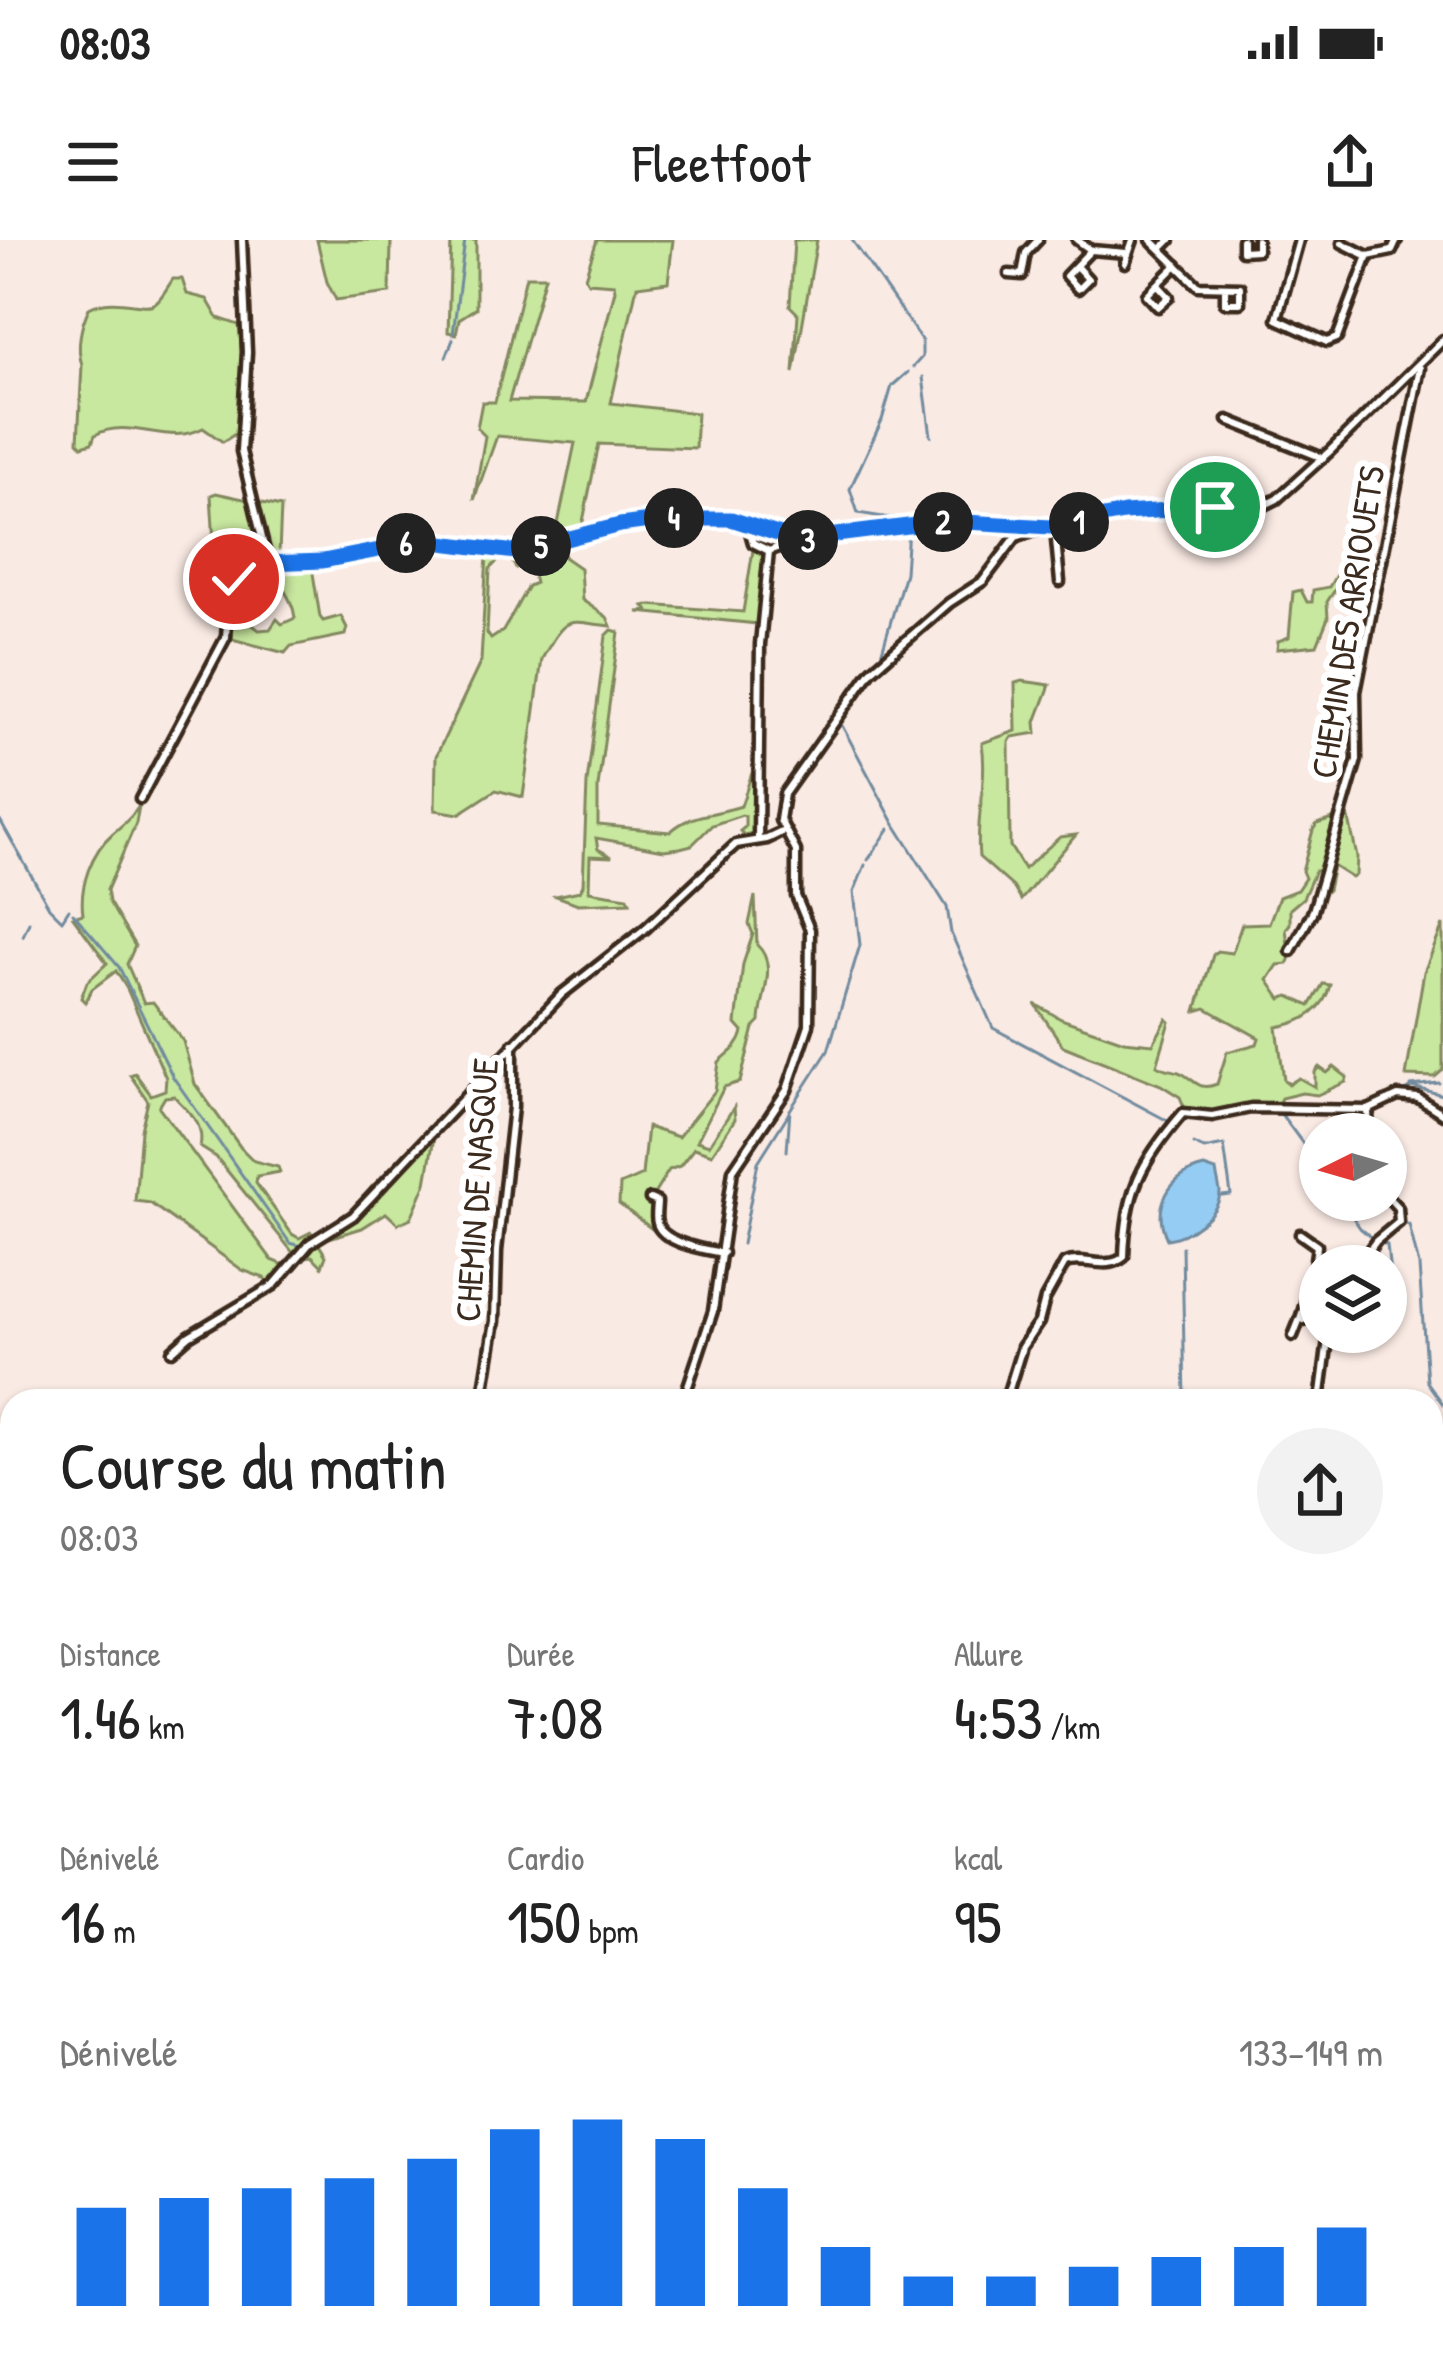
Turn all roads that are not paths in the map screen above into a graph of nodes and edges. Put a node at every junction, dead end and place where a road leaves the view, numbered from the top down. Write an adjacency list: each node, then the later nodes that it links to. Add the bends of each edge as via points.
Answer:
1 (242, 240): 32 (street, via 241,451)
2 (1038, 240): 20 (street, via 1024,256 1022,275)
3 (1077, 240): 14 (street)
4 (1133, 240): 15 (street)
5 (1151, 240): 13 (street)
6 (1170, 240): 13 (street)
7 (1242, 240): 8 (street, via 1242,250 1257,250)
8 (1256, 240)
9 (1299, 240): 16 (street, via 1277,319 1328,342 1337,338)
10 (1397, 240): 16 (street, via 1392,251)
11 (1342, 241): 12 (street); 16 (street)
12 (1331, 242)
13 (1161, 249): 18 (street)
14 (1091, 250): 15 (street); 19 (street)
15 (1127, 253): 17 (street)
16 (1368, 256)
17 (1126, 263)
18 (1177, 265): 21 (street); 22 (street, via 1198,289)
19 (1076, 266)
20 (1009, 274)
21 (1158, 285)
22 (1225, 287)
23 (1443, 340): 24 (street)
24 (1420, 365): 26 (street); 37 (street, CHEMIN DES ARRIOUETS, via 1355,692 1357,760 1313,911)
25 (1228, 420): 26 (street)
26 (1323, 458): 29 (street, via 1264,505 1124,513)
27 (747, 522): 30 (street); 31 (street, via 753,543); 32 (street, via 665,519 509,553 425,541)
28 (1073, 524): 33 (street, via 1057,540)
29 (1051, 527): 30 (street, via 948,521); 35 (street, via 1021,533 982,581 865,677 784,794)
30 (796, 540): 31 (street)
31 (769, 551): 36 (street)
32 (268, 563): 34 (street, via 230,582 226,637)
33 (1060, 582)
34 (140, 799)
35 (784, 831): 36 (street, CHEMIN DE NASQUE); 46 (street, via 794,845 796,896 810,930 809,1025 787,1090 733,1170)
36 (758, 840): 38 (street, CHEMIN DE NASQUE, via 724,854)
37 (1291, 951)
38 (513, 1044): 49 (street, via 353,1216 310,1243 274,1285); 51 (street, CHEMIN DE NASQUE)
39 (1369, 1110): 40 (street, via 1398,1096); 53 (street, via 1184,1114 1154,1148 1128,1199 1121,1261 1063,1265 1022,1347)
40 (1443, 1114)
41 (650, 1199): 46 (street, via 662,1231)
42 (1399, 1221): 45 (street)
43 (1300, 1234): 44 (street)
44 (1315, 1245)
45 (1373, 1245)
46 (722, 1252): 52 (street, via 708,1334)
47 (1299, 1325): 48 (street)
48 (1293, 1336)
49 (172, 1351)
50 (1326, 1353): 54 (street)
51 (484, 1389)
52 (687, 1389)
53 (1012, 1389)
54 (1322, 1389)

